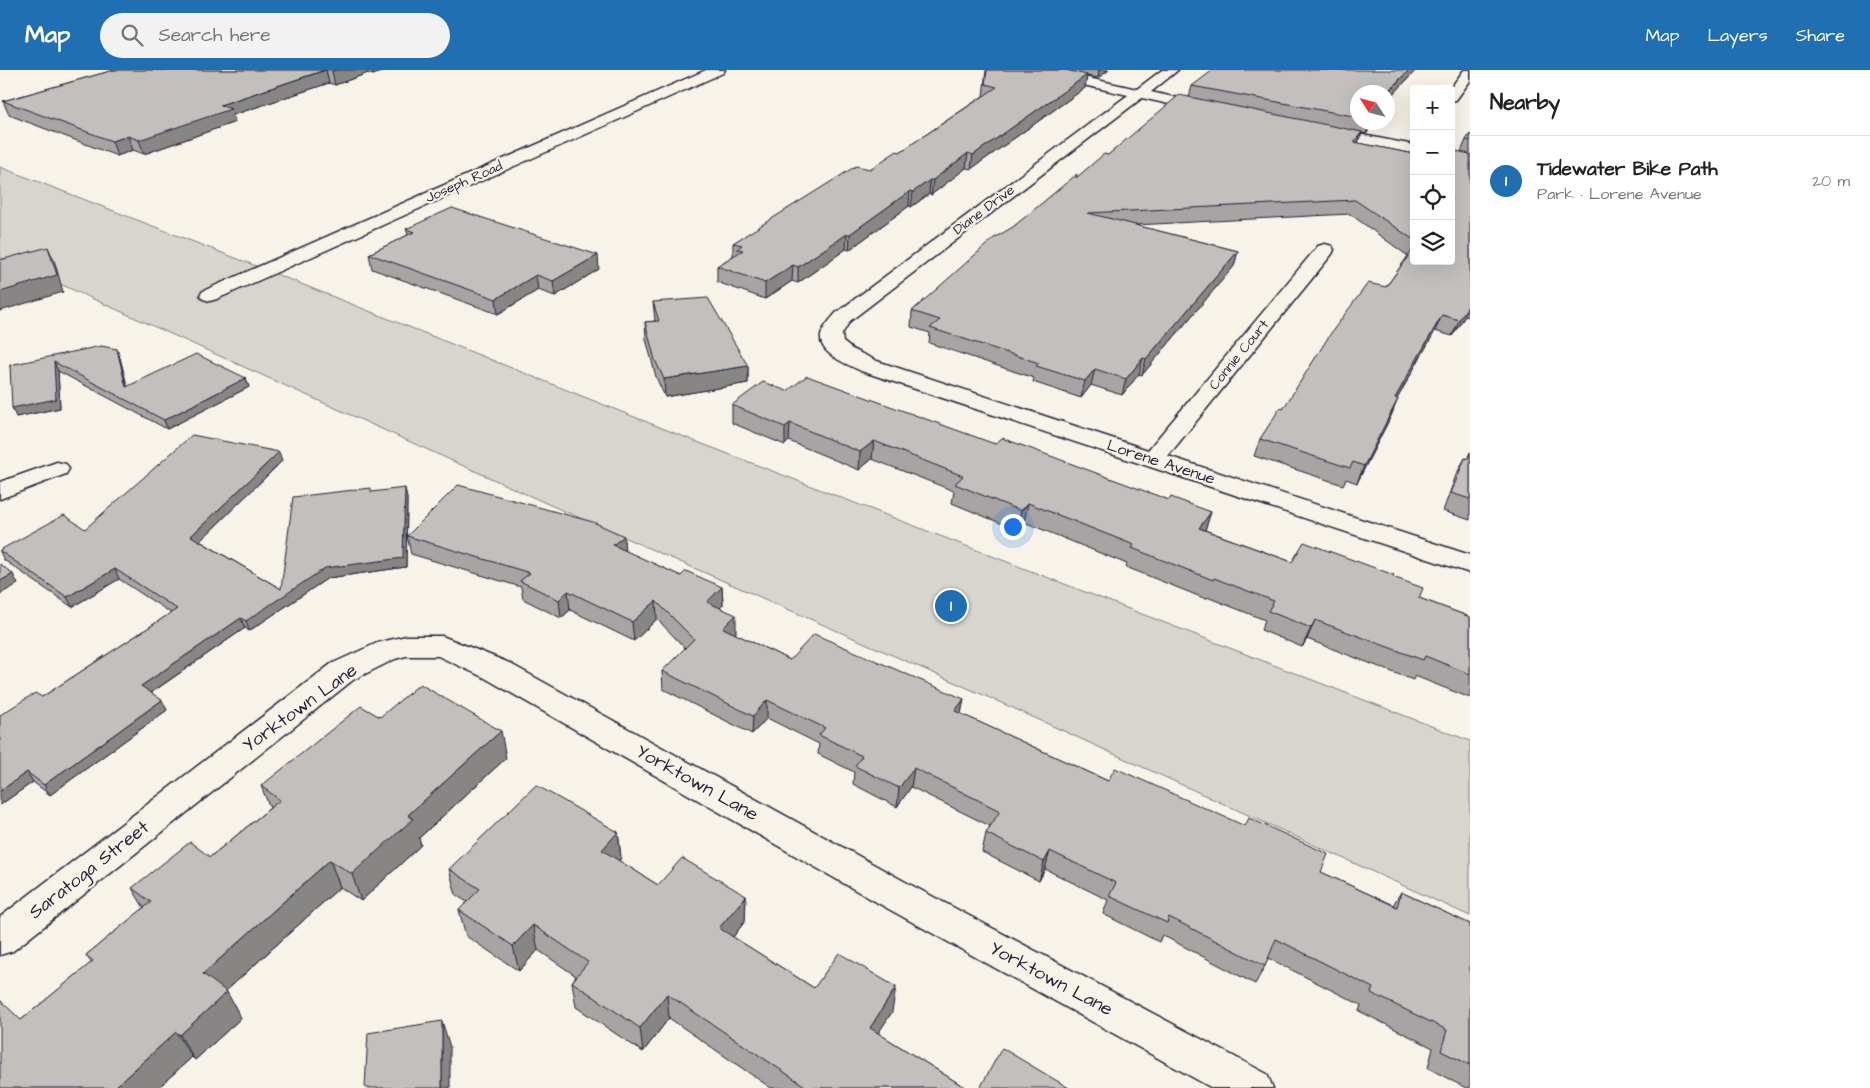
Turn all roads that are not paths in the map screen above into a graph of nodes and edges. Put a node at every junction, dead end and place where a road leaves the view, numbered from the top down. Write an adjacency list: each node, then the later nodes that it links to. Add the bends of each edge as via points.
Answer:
1 (718, 70): 11 (street, Joseph Road)
2 (1035, 70): 6 (street)
3 (1171, 70): 6 (street, Diane Drive)
4 (1470, 71): 5 (street)
5 (1455, 92)
6 (1139, 94): 7 (street); 12 (street, Diane Drive, via 843,317 831,335 831,342)
7 (1226, 112)
8 (1304, 128): 9 (street)
9 (1410, 148)
10 (1324, 250): 13 (street, Connie Court)
11 (210, 295)
12 (853, 358): 13 (street, Lorene Avenue)
13 (1153, 459): 16 (street, Lorene Avenue)
14 (57, 469): 15 (street)
15 (0, 491)
16 (1470, 564)
17 (154, 819): 18 (street, Saratoga Street); 19 (street, Yorktown Lane, via 342,672 387,650 406,646 442,646 496,670 898,896)
18 (0, 939)
19 (1252, 1088)

